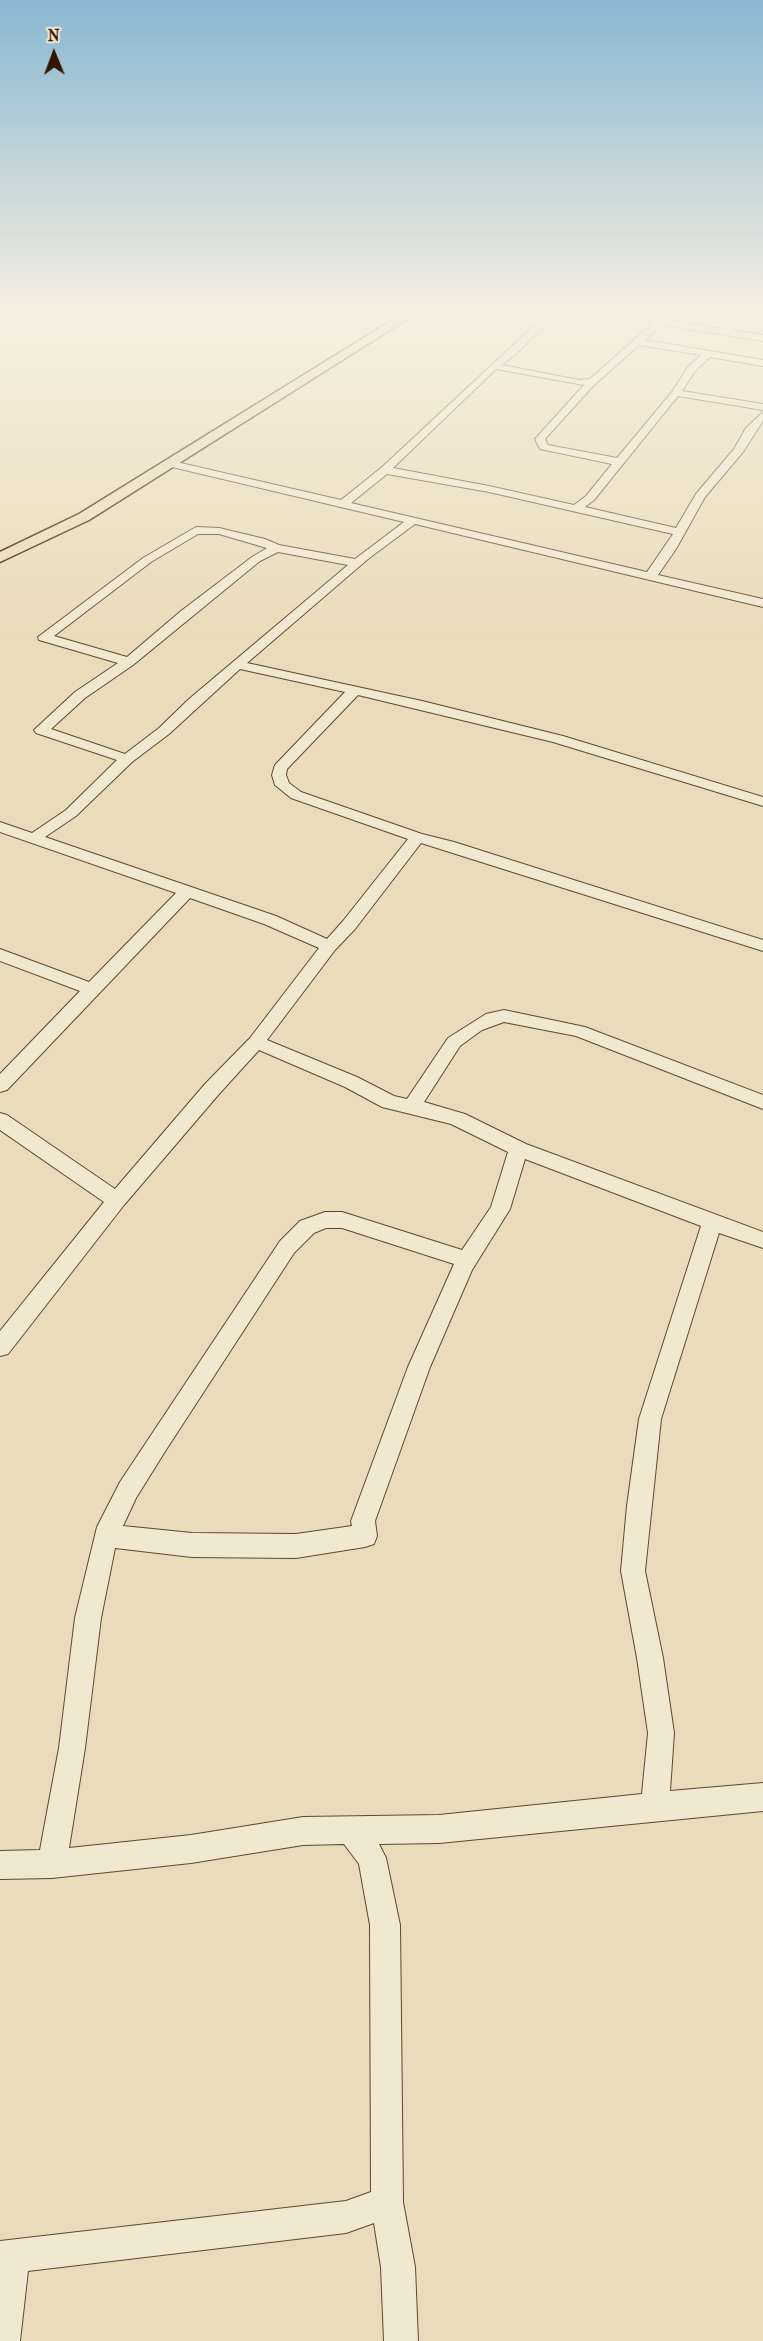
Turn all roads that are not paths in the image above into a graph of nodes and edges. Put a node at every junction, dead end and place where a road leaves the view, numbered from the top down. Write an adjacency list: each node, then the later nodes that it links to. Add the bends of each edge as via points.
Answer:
1 (241, 420): 7 (main road)
2 (437, 420): 8 (street)
3 (555, 420): 6 (street, via 540,441 544,447)
4 (654, 420): 6 (street)
5 (758, 420): 12 (street, via 700,496)
6 (620, 462): 10 (street)
7 (172, 464): 9 (street); 14 (main road, via 84,517)
8 (385, 470): 9 (street); 10 (street)
9 (342, 505): 11 (street)
10 (576, 509): 12 (street)
11 (411, 521): 15 (street); 16 (street)
12 (679, 532): 16 (street)
13 (276, 548): 15 (street); 18 (street, via 256,559); 18 (street, via 235,534 196,531 140,565 44,637)
14 (0, 558)
15 (358, 563): 19 (street)
16 (650, 577): 17 (street)
17 (763, 603)
18 (128, 662): 21 (street, via 80,695 41,730)
19 (237, 665): 20 (street); 21 (street)
20 (354, 691): 22 (street, via 569,742); 24 (street, via 280,768 282,785 304,798)
21 (128, 759): 25 (street, via 71,813)
22 (763, 802)
23 (0, 827): 25 (street)
24 (417, 837): 27 (street); 28 (street)
25 (33, 839): 26 (street)
26 (186, 892): 27 (street, via 270,920); 30 (street)
27 (328, 946): 31 (street)
28 (763, 946)
29 (0, 955): 30 (street)
30 (92, 989): 32 (street)
31 (256, 1042): 34 (street, via 389,1102); 37 (street)
32 (0, 1085)
33 (763, 1102): 34 (street, via 579,1031 504,1016 476,1026 454,1042)
34 (411, 1108): 36 (street, via 458,1119)
35 (0, 1120): 37 (street)
36 (519, 1149): 38 (street); 40 (street, via 500,1209)
37 (117, 1200): 41 (street)
38 (713, 1221): 39 (street); 44 (street, via 650,1419 639,1506 633,1571 661,1732)
39 (763, 1240)
40 (468, 1260): 42 (street, via 342,1220 325,1220 307,1227 287,1247 202,1373 128,1490); 42 (street, via 419,1367 363,1521 365,1536 296,1546 192,1545)
41 (2, 1342)
42 (106, 1535): 46 (street, via 88,1618)
43 (763, 1797): 44 (street)
44 (655, 1807): 45 (street, via 439,1829)
45 (350, 1830): 46 (street, via 303,1830 191,1849); 48 (street, via 372,1858 385,1925)
46 (52, 1864): 47 (street)
47 (0, 1865)
48 (387, 2202): 49 (street, via 346,2217); 51 (street, via 398,2267)
49 (6, 2258): 50 (street)
50 (3, 2341)
51 (401, 2341)

